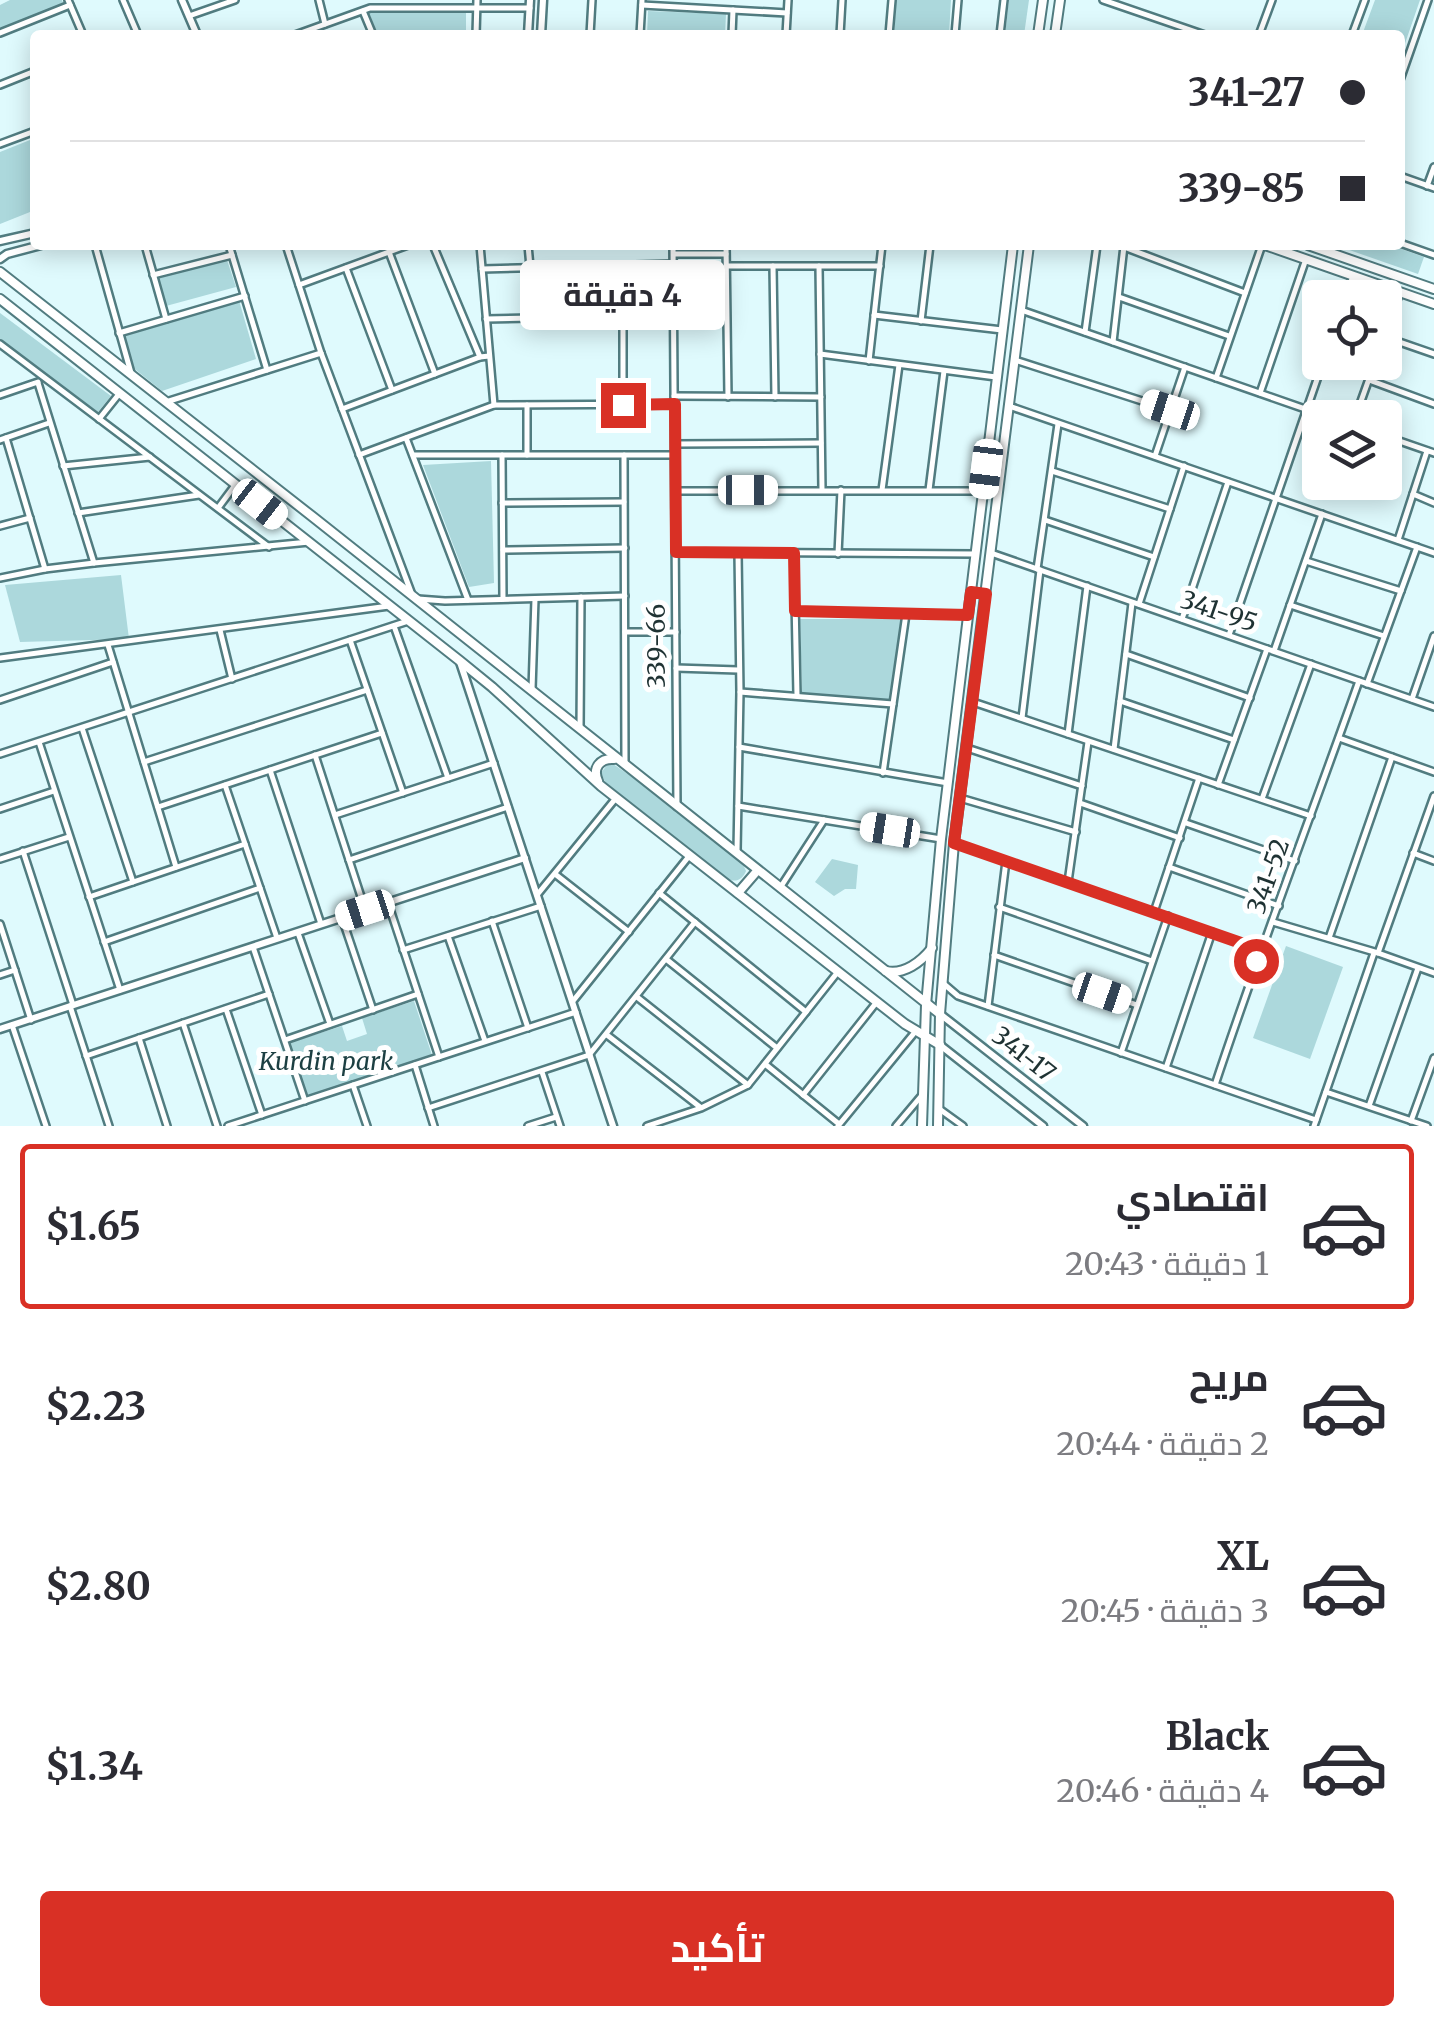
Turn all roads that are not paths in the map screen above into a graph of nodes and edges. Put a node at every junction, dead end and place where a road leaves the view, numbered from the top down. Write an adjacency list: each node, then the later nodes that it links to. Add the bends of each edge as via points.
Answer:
1 (123, 0): 30 (street)
2 (182, 0): 27 (street)
3 (236, 0): 27 (street)
4 (319, 0): 28 (street)
5 (367, 0): 24 (street)
6 (543, 0): 36 (street)
7 (592, 0): 37 (street)
8 (788, 0): 26 (street)
9 (842, 0): 41 (street)
10 (892, 0): 42 (street)
11 (958, 0): 43 (street)
12 (1004, 0): 44 (street)
13 (1043, 0): 45 (main road)
14 (1060, 0): 46 (main road)
15 (1103, 0): 47 (street)
16 (1272, 0): 48 (street)
17 (1365, 0): 49 (street)
18 (1428, 0): 51 (street)
19 (69, 3): 29 (street); 50 (street)
20 (642, 3): 23 (street); 38 (street)
21 (477, 4): 22 (street); 24 (street); 34 (street)
22 (530, 4): 35 (street)
23 (686, 4): 25 (street)
24 (366, 10): 28 (street); 33 (street)
25 (733, 10): 26 (street); 39 (street)
26 (787, 13): 40 (street)
27 (189, 16): 31 (street)
28 (326, 24): 32 (street)
29 (81, 30)
30 (136, 30)
31 (195, 30)
32 (313, 30)
33 (372, 30)
34 (476, 30)
35 (528, 30)
36 (541, 30)
37 (590, 30)
38 (640, 30)
39 (732, 30)
40 (786, 30)
41 (840, 30)
42 (890, 30)
43 (955, 30)
44 (1001, 30)
45 (1039, 30)
46 (1056, 30)
47 (1190, 30)
48 (1261, 30)
49 (1354, 30)
50 (0, 33)
51 (1405, 66)
52 (30, 73): 53 (street)
53 (0, 85)
54 (30, 132): 55 (street)
55 (0, 144)
56 (1434, 167): 58 (street)
57 (1405, 178): 58 (street)
58 (1431, 187)
59 (30, 233): 60 (street)
60 (0, 241)
61 (1405, 245): 86 (street)
62 (30, 248): 88 (street)
63 (96, 250): 120 (street)
64 (147, 250): 100 (street)
65 (230, 250): 87 (street)
66 (287, 250): 104 (street)
67 (394, 250): 83 (street)
68 (435, 250): 129 (street)
69 (480, 250): 98 (street)
70 (528, 250): 97 (street)
71 (674, 250): 84 (street, 339-66)
72 (726, 250): 85 (street)
73 (882, 250): 95 (street)
74 (929, 250): 117 (street)
75 (1011, 250): 118 (main road)
76 (1028, 250): 112 (main road)
77 (1095, 250): 119 (street)
78 (1124, 250): 109 (street)
79 (1135, 250): 106 (street)
80 (1261, 250): 106 (street)
81 (1277, 250): 89 (main road)
82 (1322, 250): 105 (main road)
83 (389, 252): 96 (street); 136 (street)
84 (674, 254): 85 (street); 90 (street, 339-66)
85 (726, 254): 92 (street)
86 (1434, 254)
87 (232, 255): 100 (street); 108 (street)
88 (0, 259)
89 (1306, 260): 101 (main road); 144 (street)
90 (674, 264): 91 (street); 147 (street, 339-66)
91 (623, 266): 97 (street); 114 (street)
92 (726, 266): 93 (street); 148 (street)
93 (773, 266): 94 (street); 149 (street)
94 (819, 266): 95 (street); 126 (street)
95 (880, 266): 113 (street)
96 (346, 268): 104 (street); 143 (street)
97 (530, 268): 98 (street)
98 (482, 269): 115 (street)
99 (1, 272): 138 (main road)
100 (153, 275): 116 (street)
101 (1353, 276): 102 (street); 103 (main road)
102 (1352, 280)
103 (1365, 280)
104 (298, 286): 125 (street)
105 (1434, 290): 111 (main road)
106 (1245, 292): 121 (street)
107 (1402, 293): 111 (main road)
108 (244, 296): 116 (street); 134 (street)
109 (1118, 297): 121 (street); 122 (street)
110 (0, 300): 145 (main road)
111 (1432, 304)
112 (1021, 310): 119 (street); 130 (main road)
113 (874, 315): 117 (street); 131 (street)
114 (623, 316): 115 (street); 156 (street)
115 (486, 318): 128 (street)
116 (166, 319): 120 (street)
117 (921, 320): 118 (street)
118 (1002, 330): 139 (main road)
119 (1085, 332): 122 (street)
120 (119, 333): 138 (street)
121 (1230, 336): 140 (street)
122 (1113, 342): 133 (street)
123 (1402, 342): 127 (street)
124 (0, 344): 137 (street)
125 (320, 353): 134 (street); 160 (street)
126 (820, 354): 131 (street); 150 (street)
127 (1434, 354)
128 (489, 356): 129 (street); 157 (street)
129 (480, 357): 136 (street)
130 (1015, 360): 158 (main road); 161 (street)
131 (869, 361): 132 (street)
132 (898, 365): 135 (street); 189 (street)
133 (1185, 367): 140 (street); 161 (street)
134 (267, 370): 152 (street)
135 (944, 371): 139 (street); 190 (street)
136 (435, 374): 143 (street)
137 (43, 376): 142 (street); 162 (street)
138 (132, 376): 152 (main road)
139 (997, 377): 171 (main road)
140 (1216, 378): 144 (street)
141 (1368, 380): 151 (street); 154 (street)
142 (38, 383): 146 (street); 163 (street)
143 (392, 390): 160 (street)
144 (1260, 392): 159 (street)
145 (120, 393): 162 (street); 186 (main road)
146 (0, 394)
147 (674, 396): 148 (street); 153 (street, 339-66)
148 (728, 396): 149 (street)
149 (775, 397): 150 (street)
150 (821, 397): 169 (street)
151 (1361, 400)
152 (164, 402): 230 (main road)
153 (675, 404): 156 (street); 170 (street, 339-66)
154 (1434, 404)
155 (527, 405): 156 (street); 157 (street); 177 (street)
156 (623, 405)
157 (494, 406): 166 (street)
158 (1009, 406): 164 (street); 172 (main road)
159 (1302, 407)
160 (342, 408): 174 (street)
161 (1170, 410): 180 (street)
162 (99, 419): 181 (street)
163 (50, 422): 167 (street); 182 (street)
164 (1058, 423): 180 (street); 184 (street)
165 (1302, 423): 195 (street)
166 (406, 438): 174 (street); 175 (street)
167 (3, 440): 203 (street)
168 (1402, 442): 173 (street)
169 (822, 443): 170 (street); 187 (street)
170 (675, 444): 179 (street, 339-66)
171 (988, 448): 172 (main road); 192 (main road)
172 (1004, 450): 215 (main road)
173 (1431, 452): 193 (street)
174 (359, 455): 230 (street)
175 (413, 455): 176 (street); 233 (street)
176 (502, 455): 177 (street); 196 (street)
177 (526, 455): 178 (street)
178 (624, 455): 179 (street); 197 (street)
179 (675, 455): 191 (street, 339-66)
180 (1155, 456): 183 (street)
181 (150, 457): 182 (street); 194 (street)
182 (64, 466): 201 (street)
183 (1184, 466): 185 (street); 200 (street)
184 (1052, 472): 200 (street); 204 (street)
185 (1228, 482): 195 (street); 241 (street)
186 (236, 484): 199 (street); 207 (main road)
187 (822, 490): 188 (street); 191 (street)
188 (841, 490): 189 (street); 217 (street)
189 (882, 490): 190 (street)
190 (929, 490): 192 (street)
191 (675, 491): 212 (street, 339-66)
192 (983, 491): 218 (main road)
193 (1413, 494): 198 (street); 206 (street)
194 (200, 495): 199 (street); 201 (street)
195 (1276, 498): 202 (street); 247 (street)
196 (502, 502): 197 (street); 211 (street)
197 (624, 502): 210 (street)
198 (1434, 503)
199 (218, 508): 208 (street)
200 (1170, 509): 219 (street)
201 (78, 514): 221 (street)
202 (1322, 514): 206 (street); 220 (street)
203 (30, 518): 205 (street); 222 (street)
204 (1045, 520): 219 (street); 223 (street)
205 (0, 526)
206 (1398, 540): 209 (street)
207 (309, 542): 208 (street); 237 (main road)
208 (269, 546): 221 (street)
209 (1416, 547): 216 (street); 226 (street, 341-52)
210 (624, 548): 211 (street); 229 (street)
211 (503, 550): 234 (street)
212 (676, 552): 213 (street); 246 (street, 339-66)
213 (738, 553): 214 (street); 259 (street)
214 (794, 553): 217 (street); 238 (street)
215 (991, 553): 223 (street, 341-95); 228 (main road)
216 (1434, 553)
217 (838, 554): 218 (street)
218 (975, 554): 227 (main road)
219 (1154, 557): 235 (street)
220 (1306, 561): 226 (street); 236 (street)
221 (94, 563): 222 (street)
222 (45, 569): 224 (street)
223 (1039, 570): 225 (street, 341-95); 274 (street)
224 (0, 578)
225 (1086, 586): 235 (street, 341-95); 278 (street)
226 (1400, 591): 248 (street, 341-52)
227 (971, 592): 228 (main road); 240 (main road)
228 (986, 594): 270 (main road)
229 (625, 596): 231 (street); 245 (street)
230 (414, 598): 233 (street); 263 (main road)
231 (581, 598): 232 (street); 276 (street)
232 (535, 599): 234 (street); 263 (street)
233 (468, 600): 234 (street)
234 (503, 600)
235 (1135, 603): 241 (street, 341-95); 253 (street)
236 (1290, 604): 248 (street); 252 (street)
237 (390, 606): 242 (main road); 244 (street)
238 (795, 611): 239 (street); 265 (street)
239 (906, 614): 240 (street); 271 (street)
240 (968, 615): 298 (main road)
241 (1182, 619): 247 (street, 341-95)
242 (408, 621): 243 (street); 255 (main road)
243 (394, 626): 250 (street); 296 (street)
244 (220, 630): 251 (street); 260 (street)
245 (625, 632): 246 (street); 292 (street)
246 (676, 632): 258 (street, 339-66)
247 (1229, 636): 252 (street, 341-95)
248 (1384, 636): 261 (street, 341-52)
249 (1434, 636): 267 (street)
250 (350, 640): 260 (street); 262 (street)
251 (108, 646): 254 (street); 256 (street)
252 (1271, 650): 257 (street, 341-95); 266 (street)
253 (1126, 654): 266 (street); 269 (street)
254 (0, 658)
255 (460, 661): 291 (street); 301 (main road)
256 (113, 662): 268 (street); 273 (street)
257 (1311, 664): 261 (street, 341-95); 308 (street)
258 (676, 668): 259 (street); 313 (street, 339-66)
259 (740, 670): 264 (street)
260 (232, 679): 273 (street)
261 (1363, 682): 267 (street, 341-95); 279 (street, 341-52)
262 (367, 690): 277 (street); 290 (street)
263 (532, 692): 276 (main road)
264 (740, 692): 265 (street); 284 (street)
265 (797, 697): 271 (street)
266 (1250, 698): 281 (street)
267 (1412, 699): 272 (street, 341-95)
268 (0, 700)
269 (1120, 701): 281 (street); 286 (street)
270 (972, 702): 274 (street); 285 (main road)
271 (893, 704): 294 (street)
272 (1434, 708)
273 (128, 712): 275 (street); 290 (street)
274 (1022, 718): 278 (street)
275 (82, 728): 282 (street); 339 (street)
276 (580, 730): 292 (main road)
277 (382, 734): 288 (street); 304 (street)
278 (1068, 734): 280 (street)
279 (1339, 738): 289 (street); 316 (street, 341-52)
280 (1088, 740): 286 (street); 302 (street)
281 (1234, 740): 300 (street)
282 (39, 742): 287 (street); 303 (street)
283 (0, 743): 287 (street)
284 (739, 747): 294 (street); 311 (street)
285 (967, 748): 302 (street); 307 (main road)
286 (1114, 749): 297 (street)
287 (2, 754)
288 (315, 755): 293 (street); 315 (street)
289 (1392, 757): 295 (street); 364 (street)
290 (144, 762): 310 (street)
291 (494, 763): 296 (street); 312 (street)
292 (622, 763): 301 (main road, via 608,758 599,764); 313 (main road)
293 (270, 770): 299 (street); 359 (street)
294 (883, 772): 298 (street)
295 (1434, 772)
296 (448, 778): 304 (street)
297 (1200, 778): 300 (street); 318 (street)
298 (948, 784): 322 (main road)
299 (225, 785): 310 (street); 324 (street)
300 (1218, 785): 308 (street)
301 (601, 786): 306 (main road)
302 (1082, 786): 309 (street)
303 (55, 791): 314 (street); 320 (street)
304 (403, 793): 315 (street)
305 (1434, 796): 327 (street)
306 (616, 798): 328 (main road); 338 (street)
307 (960, 798): 319 (street); 323 (main road)
308 (1262, 800): 316 (street)
309 (1080, 803): 319 (street); 321 (street)
310 (158, 806): 336 (street)
311 (738, 806): 317 (street); 326 (street)
312 (508, 807): 329 (street); 331 (street)
313 (677, 808): 326 (main road)
314 (0, 810)
315 (334, 815): 331 (street)
316 (1311, 816): 333 (street, 341-52)
317 (824, 820): 322 (street); 342 (street)
318 (1186, 823): 321 (street); 333 (street)
319 (1076, 832): 340 (street)
320 (70, 836): 325 (street); 346 (street)
321 (1180, 838): 335 (street)
322 (941, 839): 368 (main road)
323 (954, 843): 332 (street); 381 (main road)
324 (245, 844): 336 (street); 341 (street)
325 (23, 851): 330 (street); 390 (street)
326 (736, 854): 337 (main road)
327 (1414, 854): 334 (street); 371 (street)
328 (690, 855): 343 (street); 344 (main road)
329 (525, 858): 345 (street); 347 (street)
330 (0, 859)
331 (349, 860): 351 (street)
332 (1006, 860): 340 (street); 350 (street)
333 (1295, 861): 349 (street, 341-52)
334 (1434, 861)
335 (1169, 867): 349 (street); 352 (street)
336 (176, 868): 339 (street)
337 (757, 870): 342 (main road); 344 (main road)
338 (554, 874): 345 (street); 361 (street)
339 (134, 882): 346 (street)
340 (1068, 882): 352 (street)
341 (260, 888): 365 (street); 366 (street)
342 (780, 888): 377 (main road)
343 (660, 893): 356 (street); 361 (street)
344 (738, 894): 378 (main road)
345 (537, 895): 348 (street)
346 (89, 896): 366 (street)
347 (387, 902): 351 (street); 369 (street)
348 (541, 906): 355 (street); 386 (street)
349 (1279, 906): 357 (street, 341-52)
350 (999, 908): 372 (street); 374 (street)
351 (365, 910): 354 (street)
352 (1154, 912): 353 (street)
353 (1168, 916): 362 (street); 374 (street)
354 (342, 917): 359 (street); 393 (street)
355 (492, 922): 363 (street); 401 (street)
356 (695, 922): 373 (street); 395 (street)
357 (1274, 922): 364 (street); 370 (street, 341-52)
358 (0, 924): 376 (street)
359 (322, 924): 360 (street)
360 (298, 932): 365 (street); 399 (street)
361 (629, 932): 386 (street)
362 (1212, 932): 370 (street); 418 (street)
363 (448, 936): 369 (street); 408 (street)
364 (1329, 938): 371 (street)
365 (277, 939): 367 (street)
366 (104, 942): 382 (street)
367 (253, 946): 382 (street); 383 (street)
368 (932, 948): 377 (main road, via 908,968); 388 (main road)
369 (403, 950): 384 (street)
370 (1261, 950): 423 (street, 341-52)
371 (1376, 953): 375 (street); 424 (street)
372 (994, 956): 389 (street); 391 (street)
373 (666, 960): 385 (street); 410 (street)
374 (1152, 961): 389 (street)
375 (1418, 968): 380 (street); 428 (street)
376 (15, 970): 379 (street); 397 (street)
377 (882, 970): 388 (main road)
378 (839, 971): 387 (main road); 395 (street)
379 (0, 974)
380 (1434, 974)
381 (943, 983): 391 (street); 396 (main road)
382 (120, 990): 390 (street)
383 (269, 994): 392 (street); 407 (street)
384 (418, 994): 393 (street); 414 (street)
385 (637, 997): 404 (street); 421 (street)
386 (573, 1002): 394 (street)
387 (877, 1002): 403 (main road); 426 (street)
388 (926, 1004): 396 (main road); 405 (main road)
389 (1138, 1005): 411 (street)
390 (72, 1006): 397 (street); 412 (street)
391 (988, 1006): 411 (street)
392 (226, 1008): 398 (street); 432 (street)
393 (373, 1010): 399 (street)
394 (576, 1012): 401 (street); 413 (street)
395 (806, 1012): 410 (street)
396 (940, 1014): 409 (main road); 454 (street, 341-17)
397 (30, 1020): 400 (street)
398 (183, 1023): 406 (street); 442 (street)
399 (330, 1024): 407 (street)
400 (12, 1025): 402 (street); 439 (street)
401 (528, 1028): 408 (street)
402 (0, 1029)
403 (916, 1031): 405 (main road); 438 (street)
404 (607, 1035): 413 (street); 430 (street)
405 (925, 1037): 409 (main road); 425 (main road)
406 (138, 1038): 412 (street); 441 (street)
407 (285, 1040): 427 (street)
408 (485, 1042): 414 (street)
409 (940, 1045): 431 (main road); 453 (street, 341-17)
410 (777, 1048): 416 (street)
411 (1121, 1053): 418 (street)
412 (86, 1056): 440 (street)
413 (589, 1056): 419 (street); 447 (street)
414 (439, 1057): 417 (street)
415 (1434, 1058): 420 (street)
416 (765, 1064): 421 (street); 426 (street)
417 (415, 1065): 422 (street); 429 (street)
418 (1166, 1068): 423 (street)
419 (542, 1072): 429 (street); 433 (street)
420 (1431, 1078): 436 (street)
421 (748, 1084): 430 (street)
422 (353, 1085): 427 (street); 443 (street)
423 (1215, 1085): 435 (street)
424 (1326, 1092): 428 (street); 435 (street)
425 (923, 1094): 449 (street); 450 (main road)
426 (803, 1095): 438 (street)
427 (305, 1101): 432 (street)
428 (1369, 1106): 436 (street)
429 (428, 1108): 444 (street)
430 (701, 1108): 434 (street)
431 (938, 1108): 451 (main road); 452 (street)
432 (262, 1115): 437 (street)
433 (556, 1117): 445 (street); 446 (street)
434 (666, 1123): 448 (street)
435 (1314, 1123)
436 (1416, 1123): 455 (street)
437 (232, 1125)
438 (838, 1125)
439 (46, 1126)
440 (109, 1126)
441 (167, 1126)
442 (217, 1126)
443 (366, 1126)
444 (434, 1126)
445 (528, 1126)
446 (560, 1126)
447 (613, 1126)
448 (648, 1126)
449 (896, 1126)
450 (922, 1126)
451 (938, 1126)
452 (963, 1126)
453 (1043, 1126)
454 (1083, 1126)
455 (1428, 1126)

